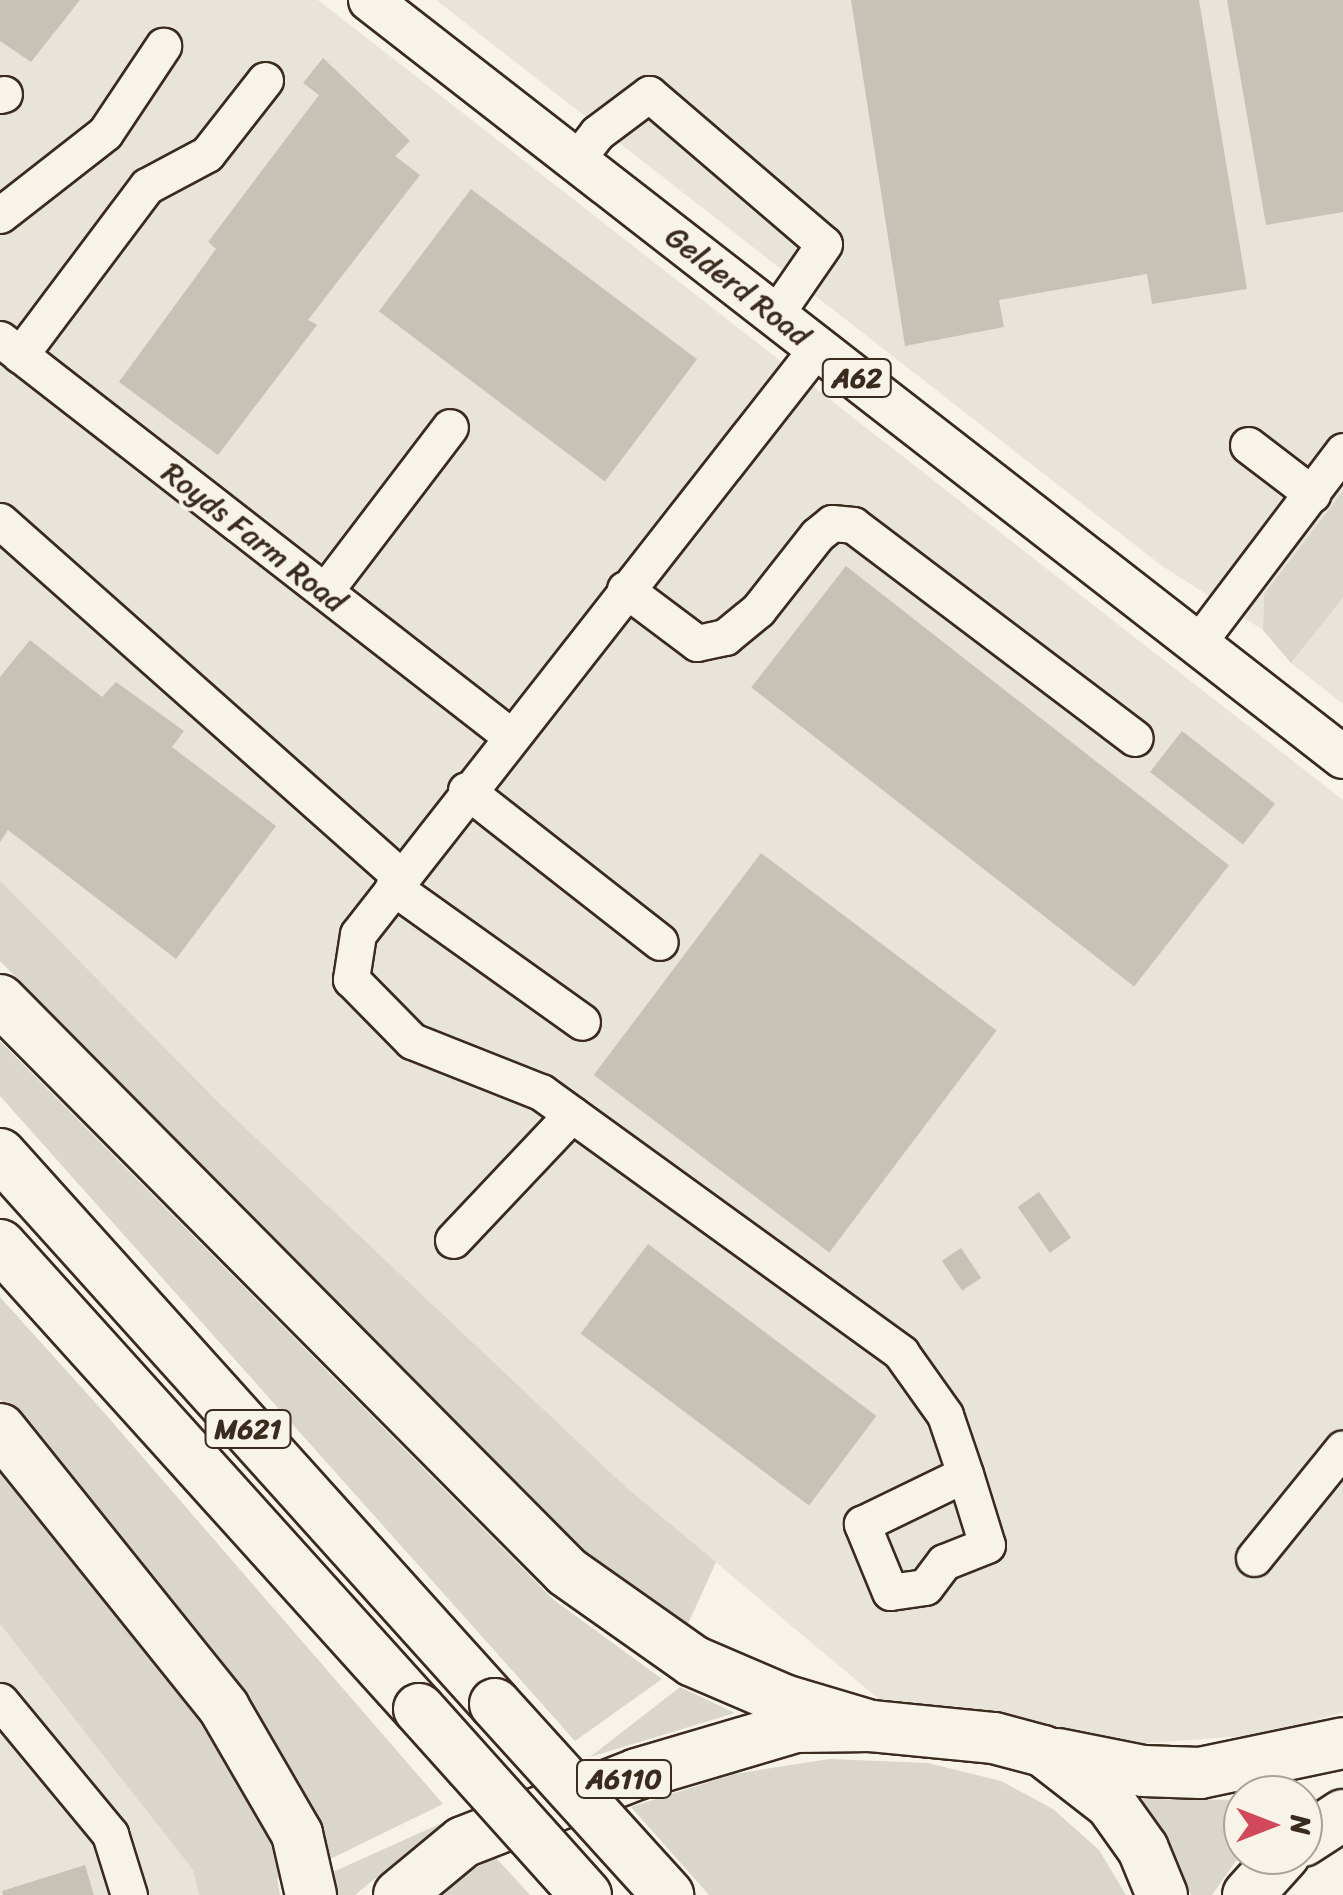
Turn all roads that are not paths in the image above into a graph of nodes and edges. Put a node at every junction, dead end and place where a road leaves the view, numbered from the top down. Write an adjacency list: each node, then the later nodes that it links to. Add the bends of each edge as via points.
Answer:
1 (393, 7): 4 (main road, Gelderd Road / A62)
2 (162, 46): 5 (street, via 105,133)
3 (266, 80): 7 (street, via 207,154 147,186)
4 (576, 160): 6 (main road, Gelderd Road / A62); 6 (street, via 597,134 649,94 824,244)
5 (0, 215)
6 (775, 315): 8 (main road, Gelderd Road / A62)
7 (10, 347): 15 (street, Royds Farm Road)
8 (817, 348): 14 (street); 16 (main road, Gelderd Road / A62)
9 (450, 427): 15 (street)
10 (1248, 445): 12 (street)
11 (1343, 451): 12 (street)
12 (1312, 494): 16 (street)
13 (0, 521): 21 (street)
14 (625, 589): 17 (street); 18 (street, via 697,643 725,637 758,610 817,535 832,523 853,525)
15 (325, 592): 17 (street, Royds Farm Road)
16 (1197, 644): 19 (main road, Gelderd Road / A62)
17 (508, 734): 20 (street)
18 (1135, 738)
19 (1343, 757)
20 (466, 790): 21 (street); 22 (street)
21 (397, 882): 24 (street); 25 (street, via 358,934 351,979 412,1041 541,1092)
22 (660, 942)
23 (0, 1000): 34 (highway, via 567,1572 693,1661 784,1700)
24 (582, 1022)
25 (572, 1114): 27 (street); 31 (street, via 901,1353 945,1415)
26 (0, 1154): 42 (highway, M621, bridge)
27 (452, 1240)
28 (0, 1245): 41 (highway, M621, bridge)
29 (0, 1429): 39 (highway, via 224,1708 297,1834)
30 (1343, 1448): 32 (street)
31 (964, 1474)
32 (1254, 1558)
33 (0, 1701): 38 (street, via 110,1834)
34 (871, 1726): 36 (highway, A6110, via 978,1736); 40 (highway, A6110, via 796,1727 637,1774 463,1842)
35 (1343, 1744): 36 (highway, A6110, via 1200,1773 1142,1771)
36 (1043, 1751): 43 (highway, via 1111,1804)
37 (1266, 1875): 44 (highway)
38 (129, 1895)
39 (310, 1895)
40 (399, 1895)
41 (586, 1895)
42 (668, 1895)
43 (1162, 1895)
44 (1248, 1895)

